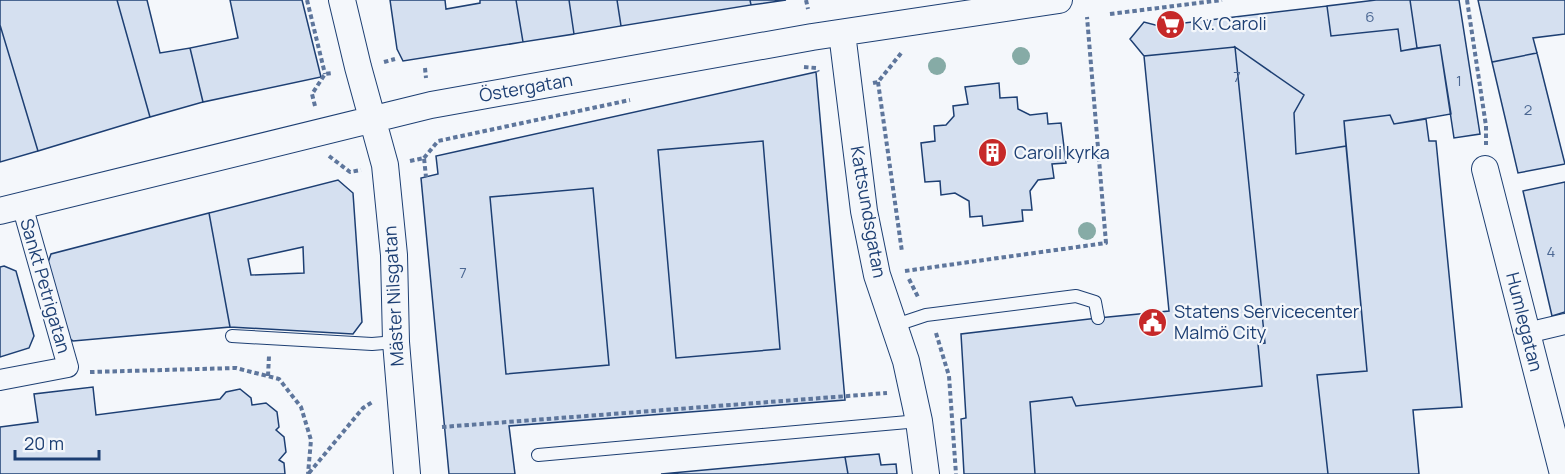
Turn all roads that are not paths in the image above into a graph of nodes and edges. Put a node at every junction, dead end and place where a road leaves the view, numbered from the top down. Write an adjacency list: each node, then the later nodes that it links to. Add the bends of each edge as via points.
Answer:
1 (342, 0): 4 (street, Mäster Nilsgatan)
2 (1059, 0): 3 (street, Östergatan)
3 (842, 33): 4 (street, Östergatan, via 431,105); 9 (street, Kattsundsgatan, via 864,210 877,276)
4 (373, 119): 6 (street, Östergatan); 12 (street, Mäster Nilsgatan, via 385,165 394,255)
5 (1485, 169): 10 (street, Humlegatan)
6 (11, 208): 13 (street, Sankt Petrigatan, via 68,368)
7 (1098, 318): 9 (lane, via 1095,302 1076,296 926,315)
8 (1565, 324): 10 (street)
9 (896, 325): 14 (street, Kattsundsgatan)
10 (1527, 333): 18 (street, Humlegatan)
11 (232, 336): 12 (lane)
12 (396, 342): 16 (street, Mäster Nilsgatan)
13 (0, 380)
14 (919, 421): 15 (lane); 17 (street, Kattsundsgatan)
15 (538, 455)
16 (407, 474)
17 (926, 474)
18 (1563, 474)

